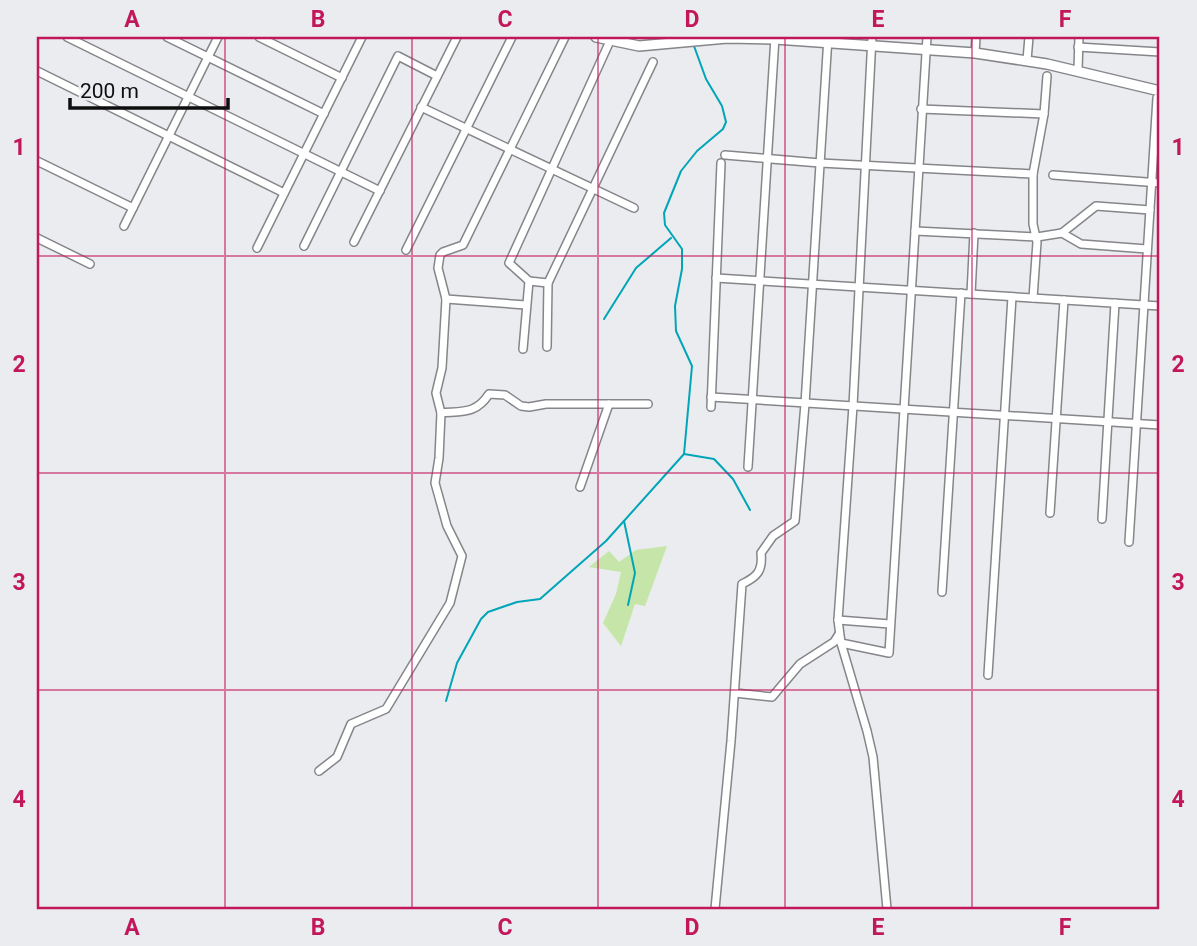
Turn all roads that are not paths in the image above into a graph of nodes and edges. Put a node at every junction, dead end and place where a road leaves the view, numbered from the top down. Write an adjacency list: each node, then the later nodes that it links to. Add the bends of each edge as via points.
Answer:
1 (67, 37): 32 (street)
2 (167, 37): 23 (street)
3 (218, 37): 23 (street)
4 (362, 37): 30 (street)
5 (512, 37): 37 (street)
6 (565, 37): 39 (street)
7 (596, 37): 17 (main road)
8 (727, 37): 15 (main road); 17 (main road, via 639,46)
9 (927, 37): 20 (street)
10 (976, 37): 22 (street)
11 (1029, 37): 24 (street)
12 (1079, 37): 19 (street)
13 (264, 38): 30 (street)
14 (453, 38): 28 (street)
15 (775, 38): 16 (main road); 41 (street)
16 (828, 40): 18 (main road); 43 (street)
17 (610, 41): 46 (street)
18 (872, 41): 20 (main road); 44 (street)
19 (1079, 47): 21 (street); 26 (street)
20 (926, 49): 22 (main road); 34 (street)
21 (1160, 52)
22 (975, 53): 24 (main road)
23 (208, 57): 32 (street); 35 (street)
24 (1027, 60): 26 (main road)
25 (653, 62): 51 (street)
26 (1077, 70): 31 (main road)
27 (37, 71): 38 (street)
28 (437, 76): 33 (street); 47 (street, via 398,57)
29 (1047, 76): 36 (street)
30 (342, 78): 35 (street)
31 (1159, 95): 50 (street)
32 (188, 97): 38 (street); 40 (street)
33 (421, 107): 37 (street); 52 (street)
34 (922, 108): 36 (street); 45 (street)
35 (324, 114): 40 (street)
36 (1044, 114): 48 (street)
37 (466, 129): 39 (street); 67 (street)
38 (169, 136): 53 (street); 54 (street)
39 (509, 150): 46 (street); 80 (street, via 463,245 440,255 438,268)
40 (304, 154): 47 (street); 53 (street)
41 (767, 158): 43 (street); 69 (street, via 723,159); 71 (street)
42 (37, 161): 54 (street)
43 (820, 163): 44 (street); 73 (street)
44 (864, 164): 45 (street); 74 (street)
45 (919, 167): 48 (street); 58 (street)
46 (552, 170): 51 (street); 70 (street, via 509,263)
47 (341, 172): 52 (street); 64 (street)
48 (1033, 174): 61 (street)
49 (1053, 176): 50 (street)
50 (1156, 183): 56 (street)
51 (594, 190): 55 (street); 72 (street)
52 (380, 191): 63 (street)
53 (284, 193): 65 (street)
54 (132, 208): 57 (street)
55 (634, 208)
56 (1150, 210): 60 (street, via 1096,206); 66 (street)
57 (124, 226)
58 (915, 231): 59 (street); 75 (street)
59 (974, 233): 61 (street); 77 (street)
60 (1062, 233): 61 (street); 66 (street, via 1081,244)
61 (1037, 237): 79 (street)
62 (37, 238): 68 (street)
63 (354, 242)
64 (304, 246)
65 (257, 248)
66 (1147, 249): 84 (street)
67 (406, 250)
68 (90, 264)
69 (716, 278): 71 (street); 88 (street)
70 (529, 281): 72 (street); 83 (street)
71 (760, 281): 73 (street); 89 (street)
72 (548, 283): 86 (street)
73 (813, 285): 74 (street); 92 (street)
74 (860, 287): 75 (street); 93 (street)
75 (911, 290): 76 (street); 95 (street)
76 (961, 293): 77 (street); 96 (street)
77 (971, 294): 78 (street)
78 (1012, 297): 79 (street); 98 (street)
79 (1034, 298): 81 (street)
80 (446, 299): 83 (street); 97 (street, via 436,393)
81 (1064, 300): 82 (street); 99 (street)
82 (1115, 303): 84 (street); 100 (street)
83 (526, 305): 87 (street)
84 (1144, 305): 85 (street); 101 (street)
85 (1160, 306)
86 (547, 347)
87 (523, 349)
88 (712, 397): 89 (street); 94 (street)
89 (752, 399): 92 (street); 103 (street)
90 (609, 404): 91 (street); 97 (street, via 529,407 505,395 489,394 475,410); 104 (street)
91 (648, 404)
92 (806, 404): 93 (street); 114 (street, via 795,521 773,536 761,553 762,566 756,578 742,584)
93 (853, 406): 95 (street); 109 (street)
94 (711, 407)
95 (904, 408): 96 (street); 110 (street)
96 (954, 412): 98 (street); 108 (street)
97 (441, 413): 115 (street, via 435,483 447,526 462,555 454,593 386,709 351,724 337,757)
98 (1005, 415): 99 (street); 113 (street)
99 (1056, 418): 100 (street); 105 (street)
100 (1108, 422): 101 (street); 106 (street)
101 (1137, 424): 102 (street); 107 (street)
102 (1160, 425)
103 (748, 467)
104 (580, 487)
105 (1050, 513)
106 (1102, 519)
107 (1129, 542)
108 (942, 592)
109 (838, 620): 110 (street); 111 (street)
110 (890, 624): 112 (street, via 889,653)
111 (839, 633): 112 (street); 114 (street, via 834,642 800,664 772,697)
112 (841, 643): 117 (street, via 873,757)
113 (988, 675)
114 (735, 693): 116 (street)
115 (319, 771)
116 (715, 909)
117 (887, 909)

